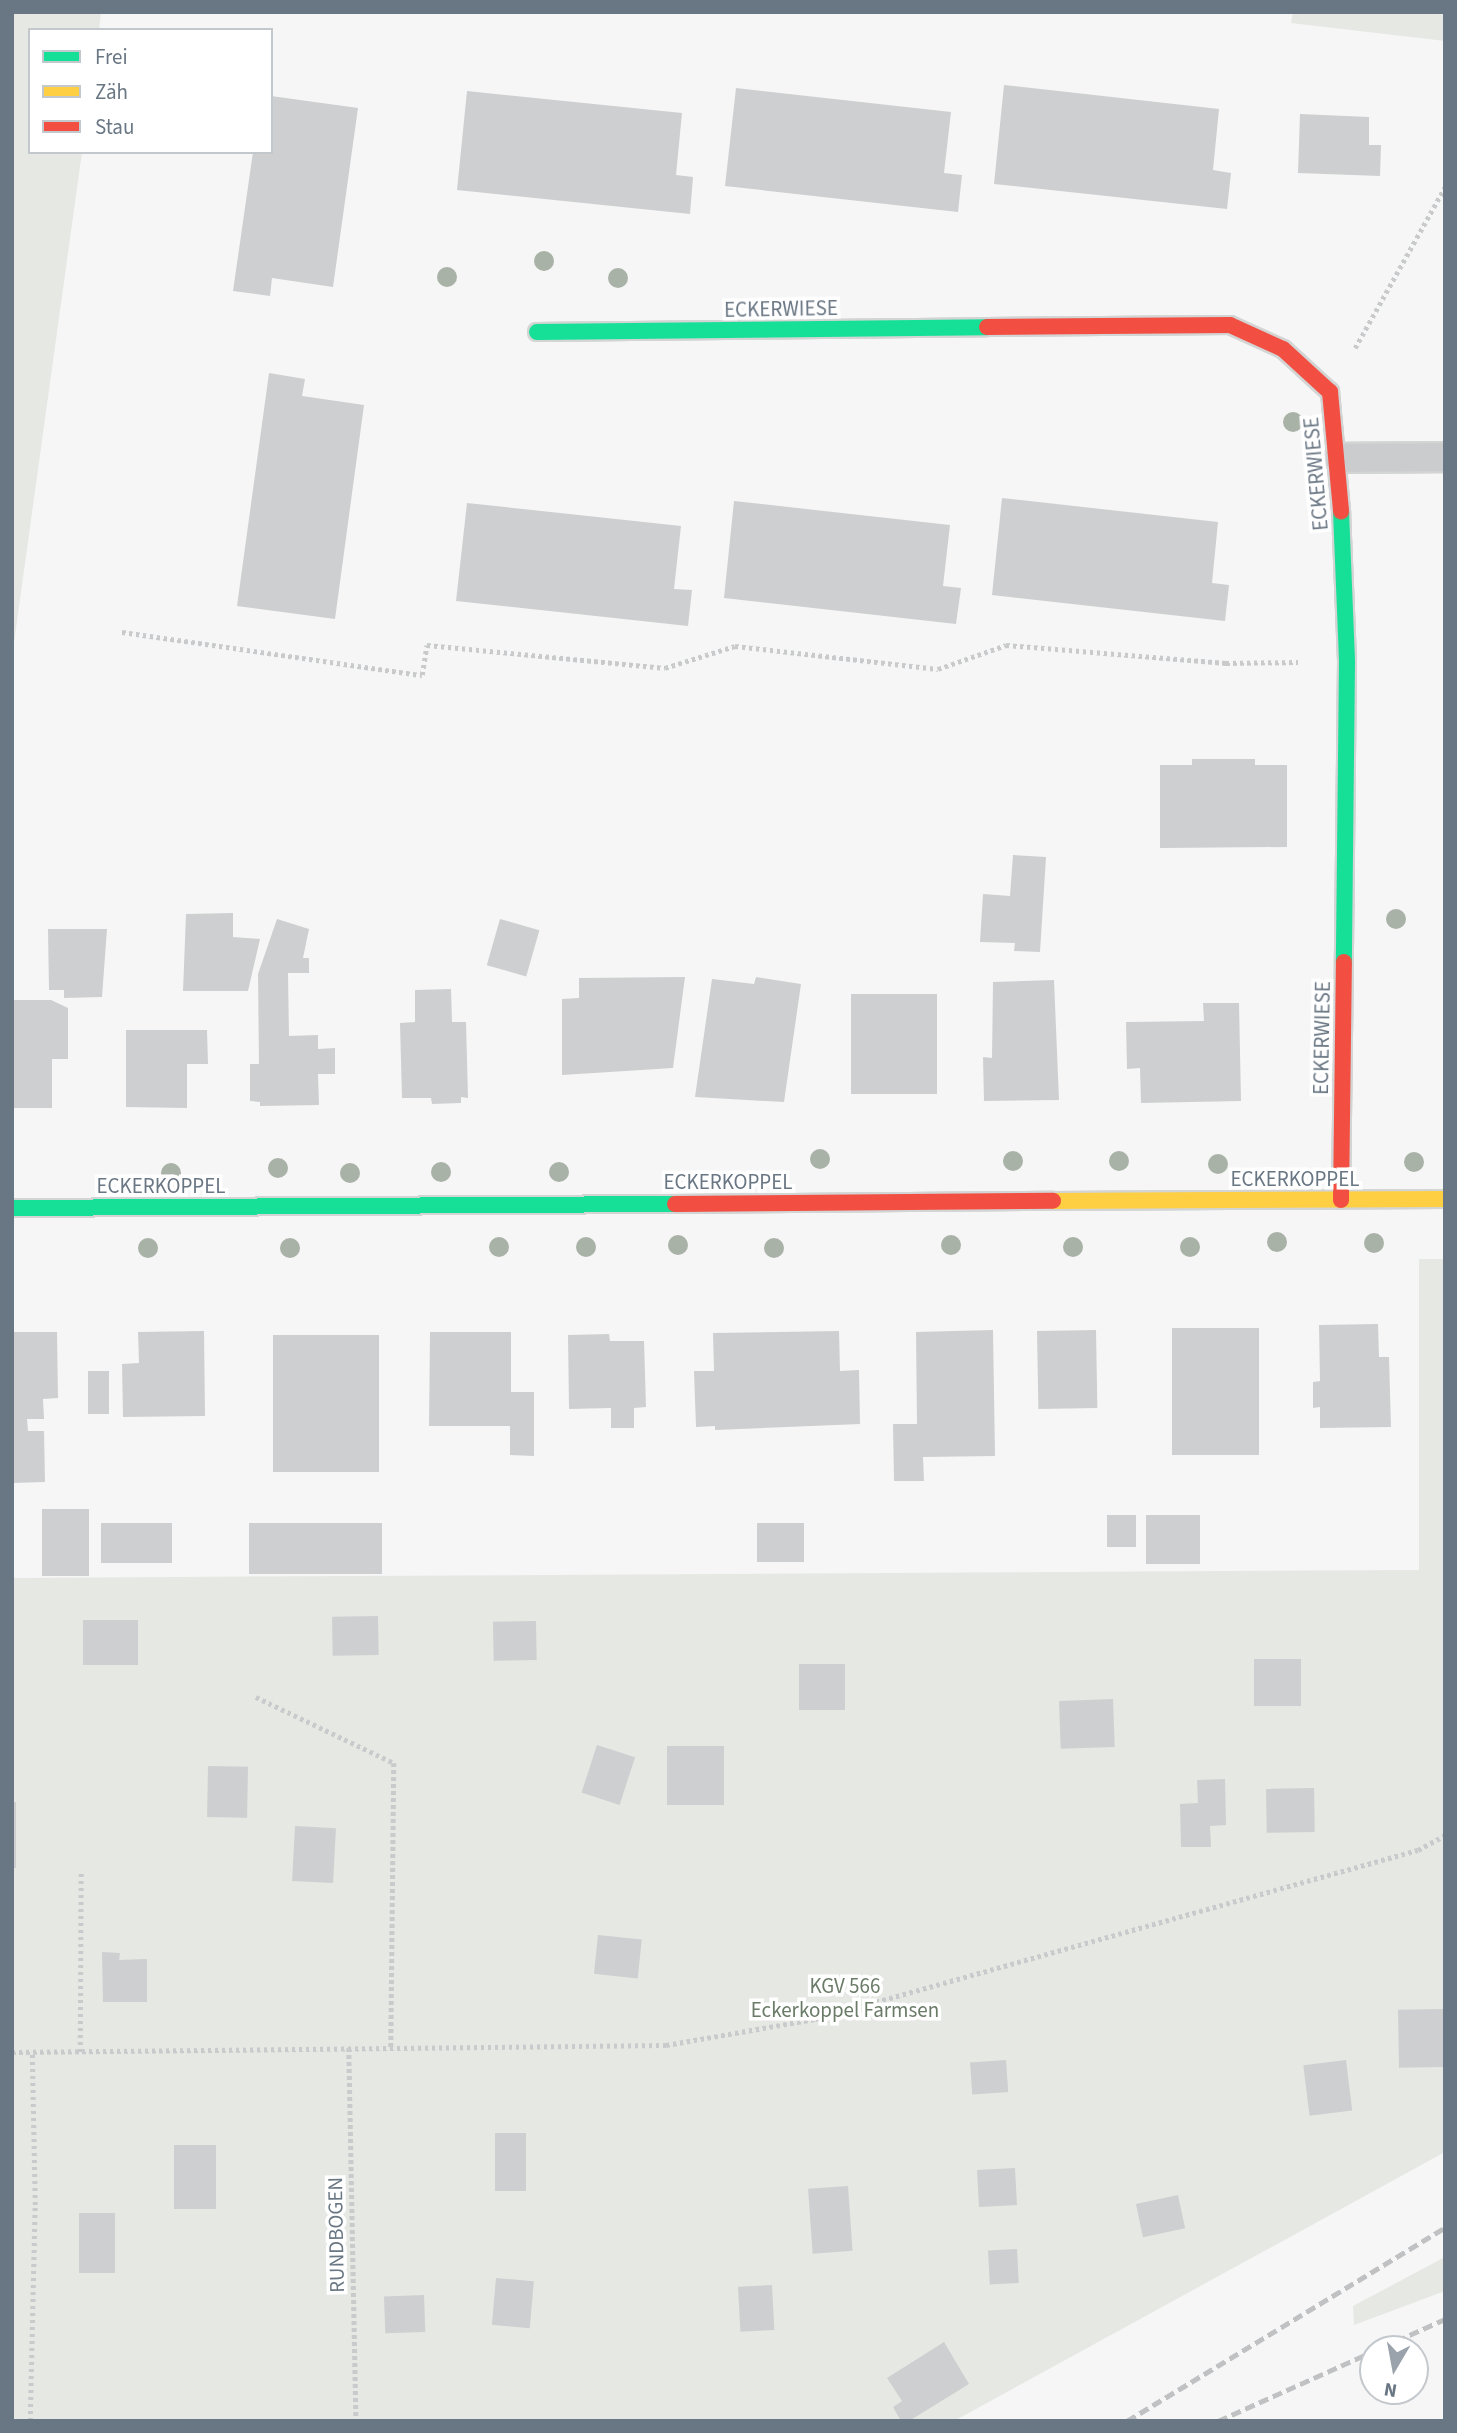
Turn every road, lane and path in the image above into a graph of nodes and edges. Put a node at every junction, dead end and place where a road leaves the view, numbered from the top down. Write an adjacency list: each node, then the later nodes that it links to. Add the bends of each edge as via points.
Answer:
1 (1445, 187): 3 (path)
2 (537, 332): 3 (street, ECKERWIESE, via 1230,325 1283,349)
3 (1330, 392): 5 (street, ECKERWIESE)
4 (1445, 457): 5 (lane)
5 (1339, 458): 7 (street, ECKERWIESE)
6 (122, 632): 7 (path, via 422,675 427,645 665,668 735,646 938,669 1006,645 1226,663)
7 (1348, 662): 8 (street, ECKERWIESE)
8 (1341, 1199): 9 (street, ECKERKOPPEL); 10 (street, ECKERKOPPEL)
9 (1445, 1199)
10 (12, 1208)
11 (256, 1698): 15 (path, via 394,1763)
12 (1445, 1835): 15 (path, via 1418,1850 815,2019 666,2045)
13 (81, 1870): 18 (path)
14 (349, 2048): 15 (path); 18 (path); 20 (path, RUNDBOGEN)
15 (391, 2050)
16 (12, 2052): 17 (path)
17 (32, 2052): 18 (path); 19 (path, via 35,2205)
18 (80, 2052)
19 (30, 2421)
20 (356, 2421)

